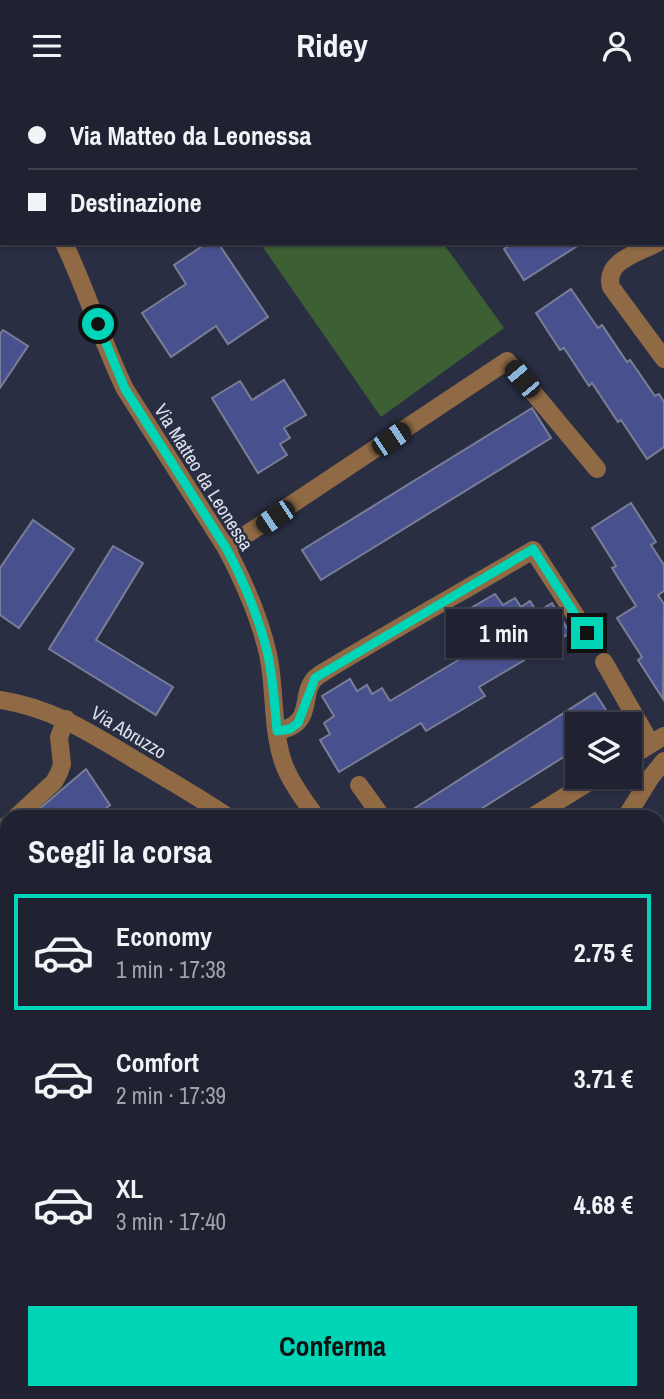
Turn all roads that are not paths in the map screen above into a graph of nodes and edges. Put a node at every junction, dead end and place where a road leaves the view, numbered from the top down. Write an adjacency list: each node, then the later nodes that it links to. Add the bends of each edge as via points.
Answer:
1 (65, 245): 5 (street, Via Matteo da Leonessa, via 125,389)
2 (653, 245): 3 (street, via 617,264 610,282)
3 (664, 359)
4 (597, 469): 5 (street, via 506,361)
5 (226, 548): 10 (street, Via Matteo da Leonessa, via 267,653)
6 (587, 633): 10 (street, via 533,549 315,678 298,723)
7 (604, 662): 11 (street)
8 (0, 700): 9 (street, Via Abruzzo)
9 (66, 719): 16 (street, via 59,737 59,773); 17 (street, Via Abruzzo)
10 (277, 731): 18 (street, Via Matteo da Leonessa, via 285,767)
11 (658, 740): 12 (street)
12 (642, 750)
13 (664, 761): 21 (street)
14 (359, 785): 19 (street)
15 (578, 789): 20 (street)
16 (24, 810)
17 (217, 810)
18 (311, 810)
19 (377, 810)
20 (543, 810)
21 (630, 810)

